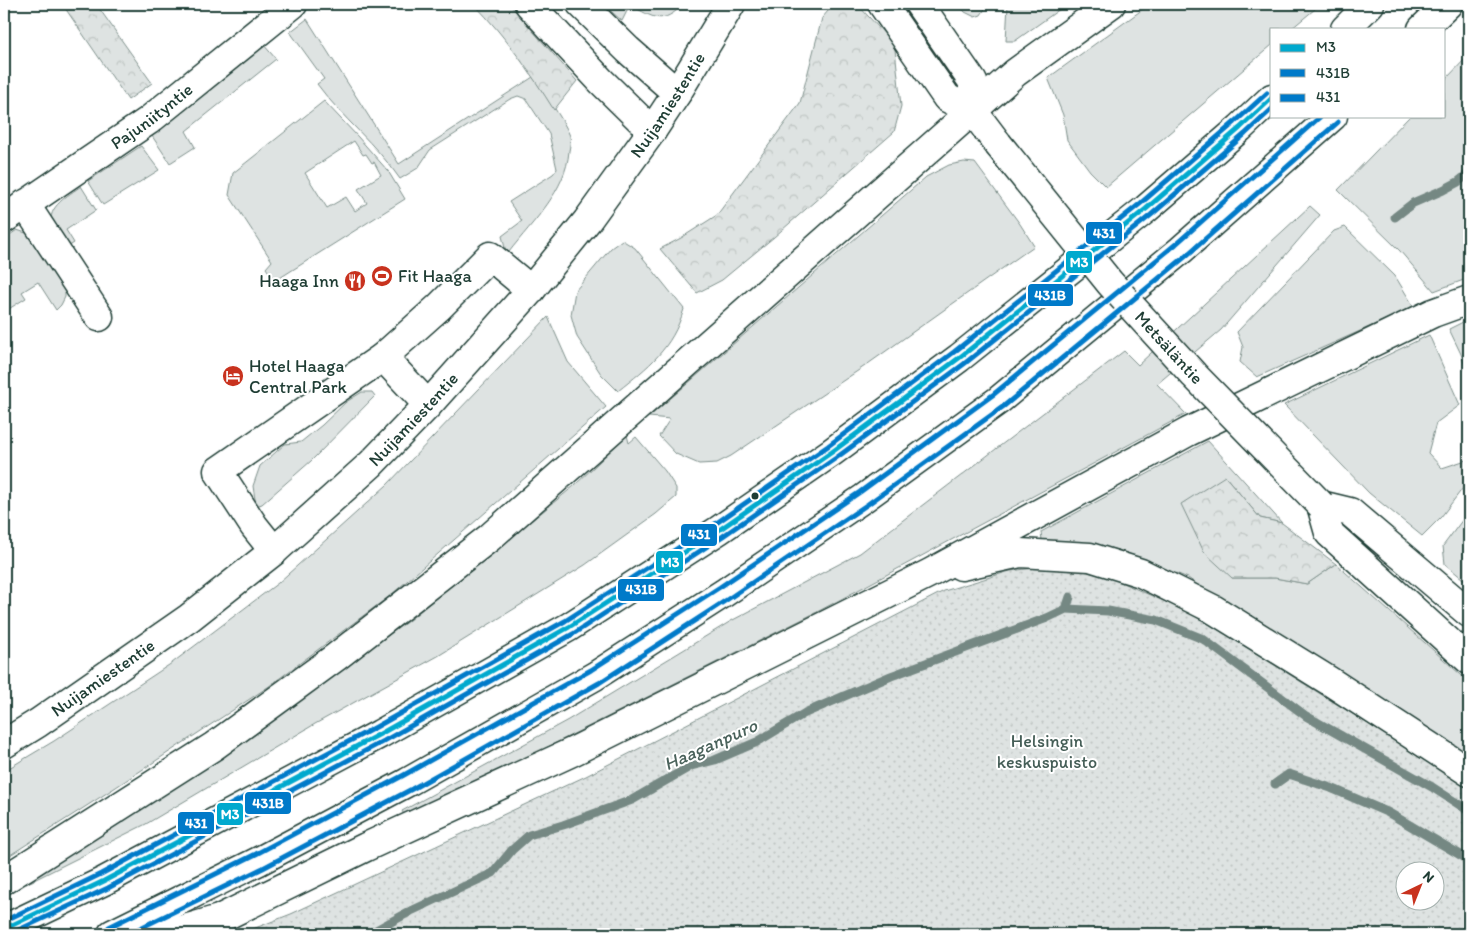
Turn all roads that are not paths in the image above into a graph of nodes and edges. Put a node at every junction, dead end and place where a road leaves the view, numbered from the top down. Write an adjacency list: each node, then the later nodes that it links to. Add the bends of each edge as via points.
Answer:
1 (293, 4): 17 (main road, Pajuniityntie, via 148,121)
2 (529, 4): 16 (main road)
3 (581, 4): 12 (main road)
4 (731, 4): 12 (main road, Nuijamiestentie)
5 (882, 4): 14 (main road, Metsäläntie, via 947,98)
6 (919, 4): 14 (main road, via 973,82)
7 (1111, 4): 14 (main road, via 1015,73)
8 (1370, 4): 10 (main road)
9 (1448, 4): 11 (main road)
10 (1346, 28)
11 (1423, 28)
12 (677, 93): 16 (main road, Nuijamiestentie)
13 (1270, 100): 31 (main road, via 1146,209 959,358 719,530 569,627 380,734 104,881)
14 (973, 111): 23 (main road, Metsäläntie, bridge, via 1110,283); 30 (main road, via 489,538 336,657 214,746)
15 (1331, 118): 32 (main road, via 1181,250 999,400 864,498 724,593 595,676 408,782)
16 (652, 130): 18 (main road, Nuijamiestentie)
17 (15, 212): 20 (main road)
18 (531, 290): 21 (main road, via 490,256 439,308); 22 (main road, Nuijamiestentie)
19 (1469, 300): 25 (main road, via 1432,313 1188,432)
20 (99, 317)
21 (383, 357): 22 (main road); 24 (main road, via 218,471)
22 (428, 405): 24 (main road, Nuijamiestentie, via 370,464)
23 (1321, 505): 26 (main road, via 1350,512); 27 (main road, Metsäläntie, via 1329,533)
24 (274, 551): 28 (main road, Nuijamiestentie, via 108,676)
25 (930, 573): 29 (main road, via 1020,553 1090,557 1142,573 1213,609); 33 (main road, via 563,756 219,919)
26 (1469, 613)
27 (1469, 660)
28 (4, 744)
29 (1469, 772)
30 (4, 880)
31 (4, 930)
32 (112, 934)
33 (168, 934)

